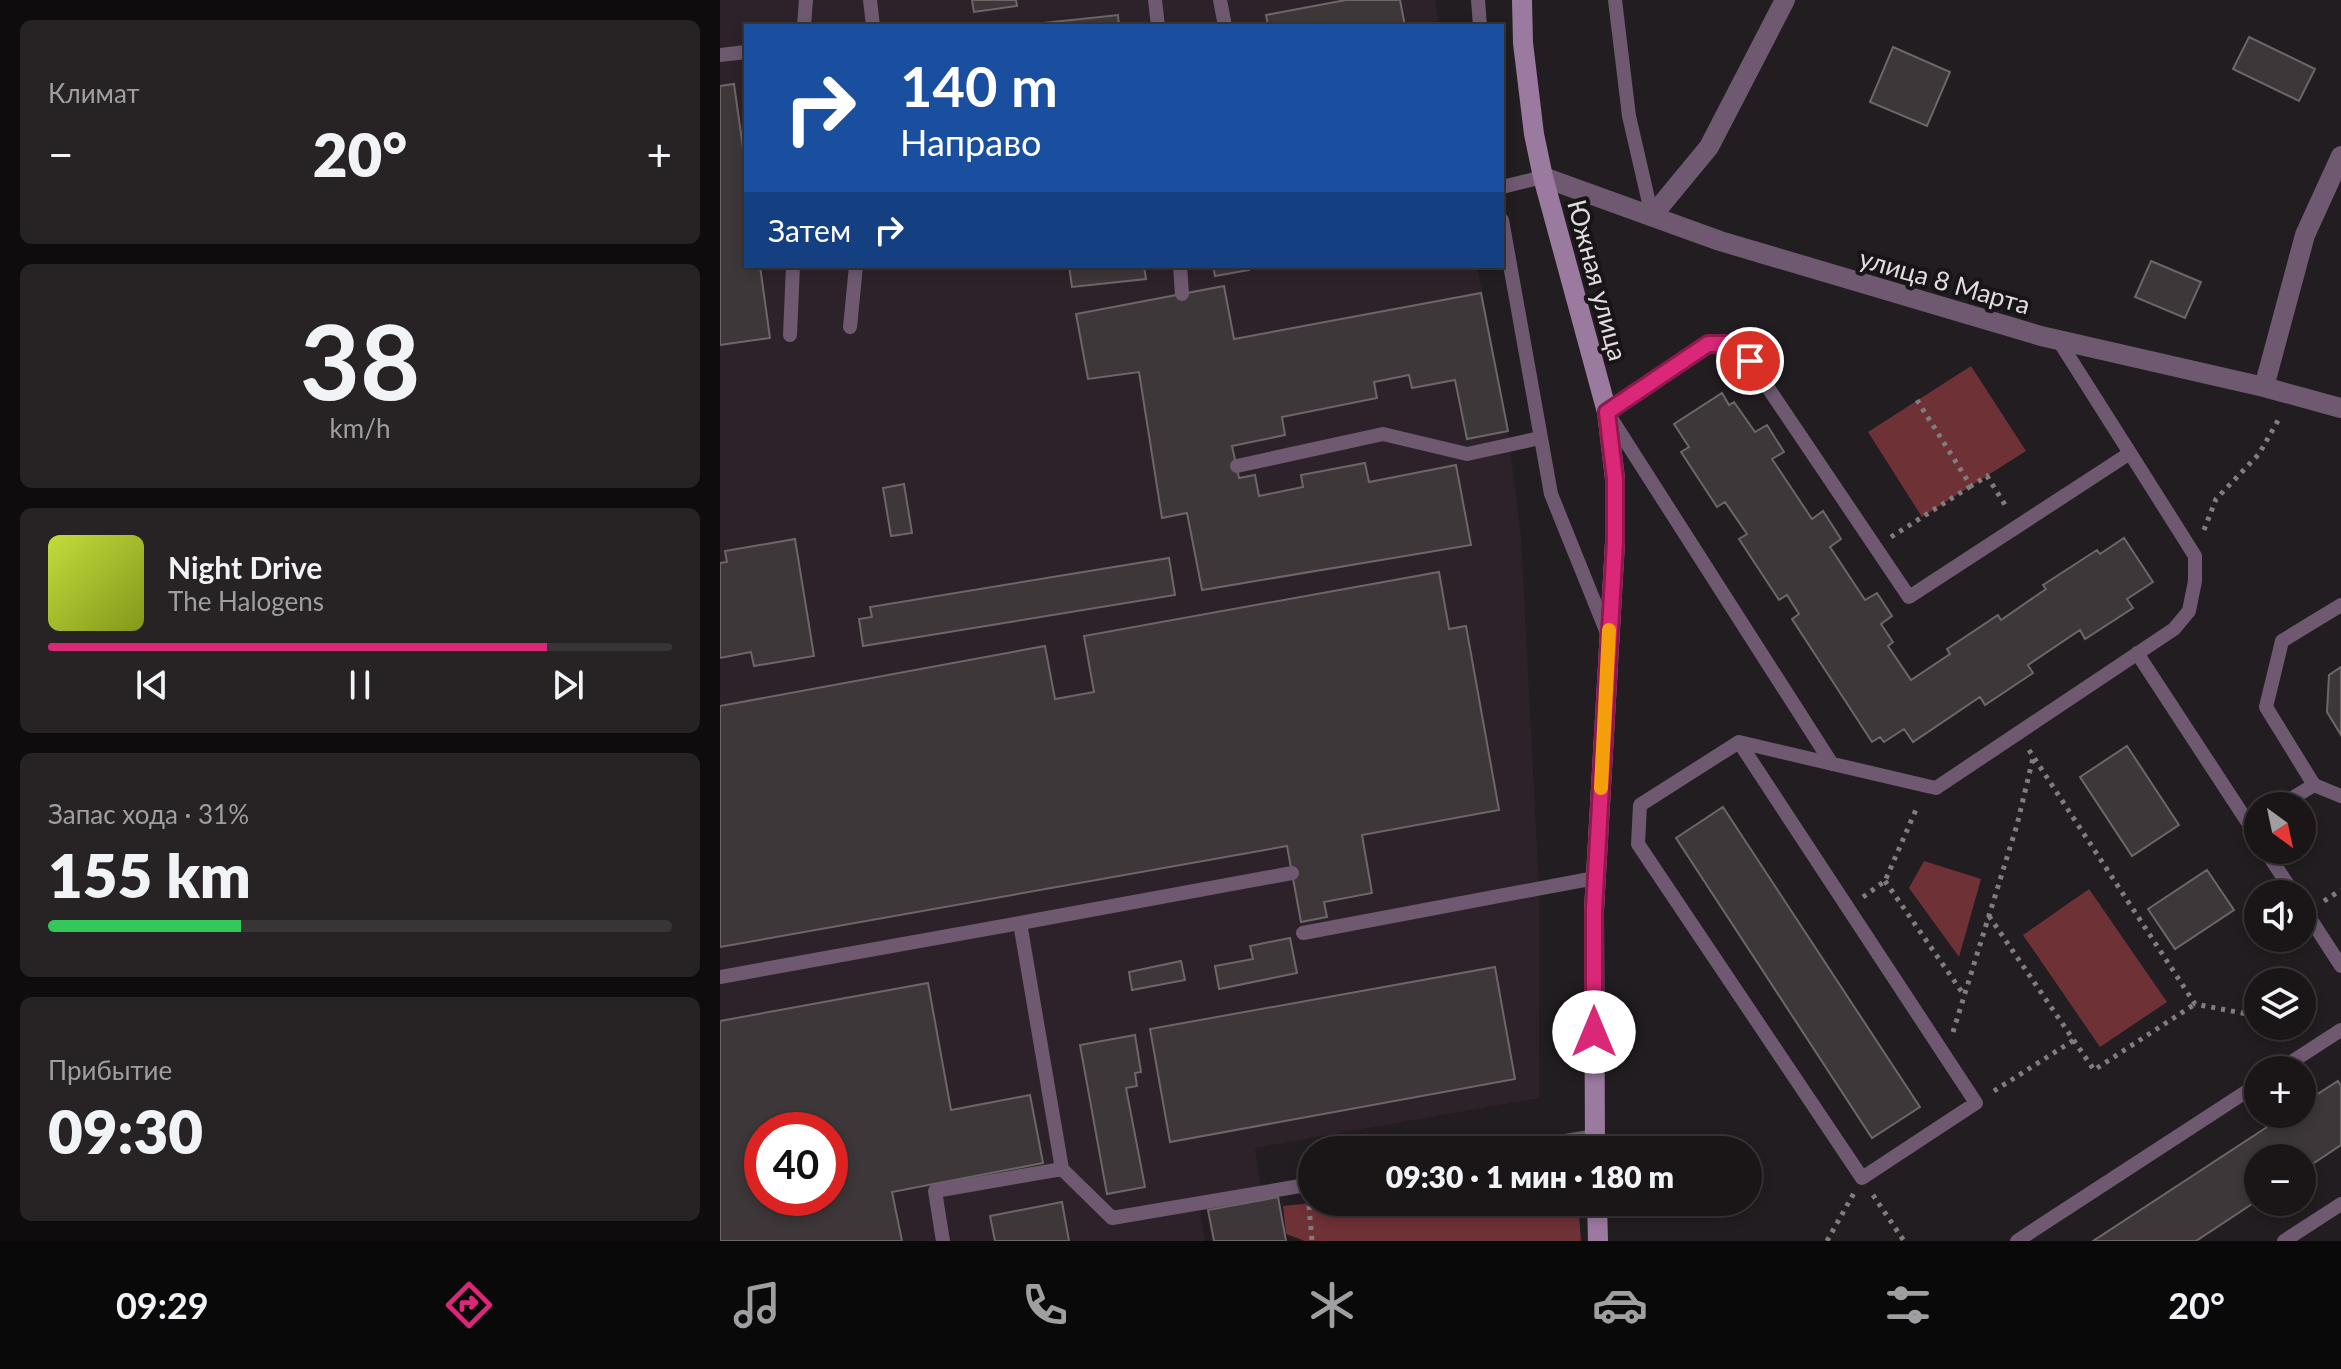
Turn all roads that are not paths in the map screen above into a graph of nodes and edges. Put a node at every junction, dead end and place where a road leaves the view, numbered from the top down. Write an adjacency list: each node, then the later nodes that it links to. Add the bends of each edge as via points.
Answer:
1 (806, 0): 9 (lane)
2 (870, 0): 10 (lane)
3 (1155, 0): 11 (lane)
4 (1220, 0): 12 (lane)
5 (1478, 0): 13 (lane)
6 (1522, 0): 17 (street, Южная улица, via 1523,43)
7 (1615, 0): 19 (lane, via 1629,116)
8 (1785, 0): 19 (street, via 1709,147)
9 (804, 24)
10 (873, 24)
11 (1158, 24)
12 (1225, 24)
13 (1480, 24)
14 (744, 52): 15 (lane)
15 (720, 55)
16 (2341, 156): 28 (street, via 2305,235)
17 (1543, 177): 18 (lane); 19 (street, улица 8 Марта); 30 (street, Южная улица)
18 (1504, 187)
19 (1652, 216): 27 (street, улица 8 Марта)
20 (1504, 231): 31 (lane)
21 (793, 268): 26 (lane)
22 (856, 268): 25 (lane)
23 (1180, 268): 24 (lane)
24 (1182, 294)
25 (850, 327)
26 (790, 335)
27 (2059, 341): 28 (street, улица 8 Марта); 32 (lane)
28 (2264, 387): 29 (street, улица 8 Марта)
29 (2341, 408)
30 (1607, 412): 32 (lane, via 1708,344 1728,344 1750,361 1909,597); 35 (street, Южная улица, via 1615,479); 38 (lane)
31 (1540, 438): 33 (lane, via 1467,454 1383,434); 35 (lane, via 1551,494)
32 (2130, 453): 36 (lane, via 2195,556 2189,611 2174,629)
33 (1237, 466)
34 (2341, 605): 39 (lane, via 2282,641 2266,707)
35 (1609, 637): 44 (street, Южная улица)
36 (2137, 653): 38 (lane, via 1936,788); 42 (lane)
37 (1739, 742): 37 (lane, via 1976,1103 1862,1178 1638,844 1640,805); 38 (lane)
38 (1832, 764)
39 (2314, 785): 40 (lane); 41 (lane)
40 (2302, 792)
41 (2341, 796)
42 (2244, 809)
43 (1292, 873): 45 (lane)
44 (1595, 878): 47 (lane); 53 (street, Южная улица)
45 (1020, 923): 49 (lane); 54 (lane)
46 (2316, 928): 48 (lane)
47 (1303, 933)
48 (2341, 966)
49 (720, 977)
50 (2341, 1030): 51 (lane)
51 (2301, 1056)
52 (2244, 1093): 61 (lane)
53 (1595, 1136)
54 (1062, 1169): 55 (lane, via 1112,1218); 59 (lane, via 935,1191)
55 (1298, 1187)
56 (2341, 1204): 58 (lane)
57 (1597, 1216): 60 (street)
58 (2308, 1234): 62 (lane)
59 (943, 1241)
60 (1598, 1241)
61 (2017, 1241)
62 (2284, 1241)

